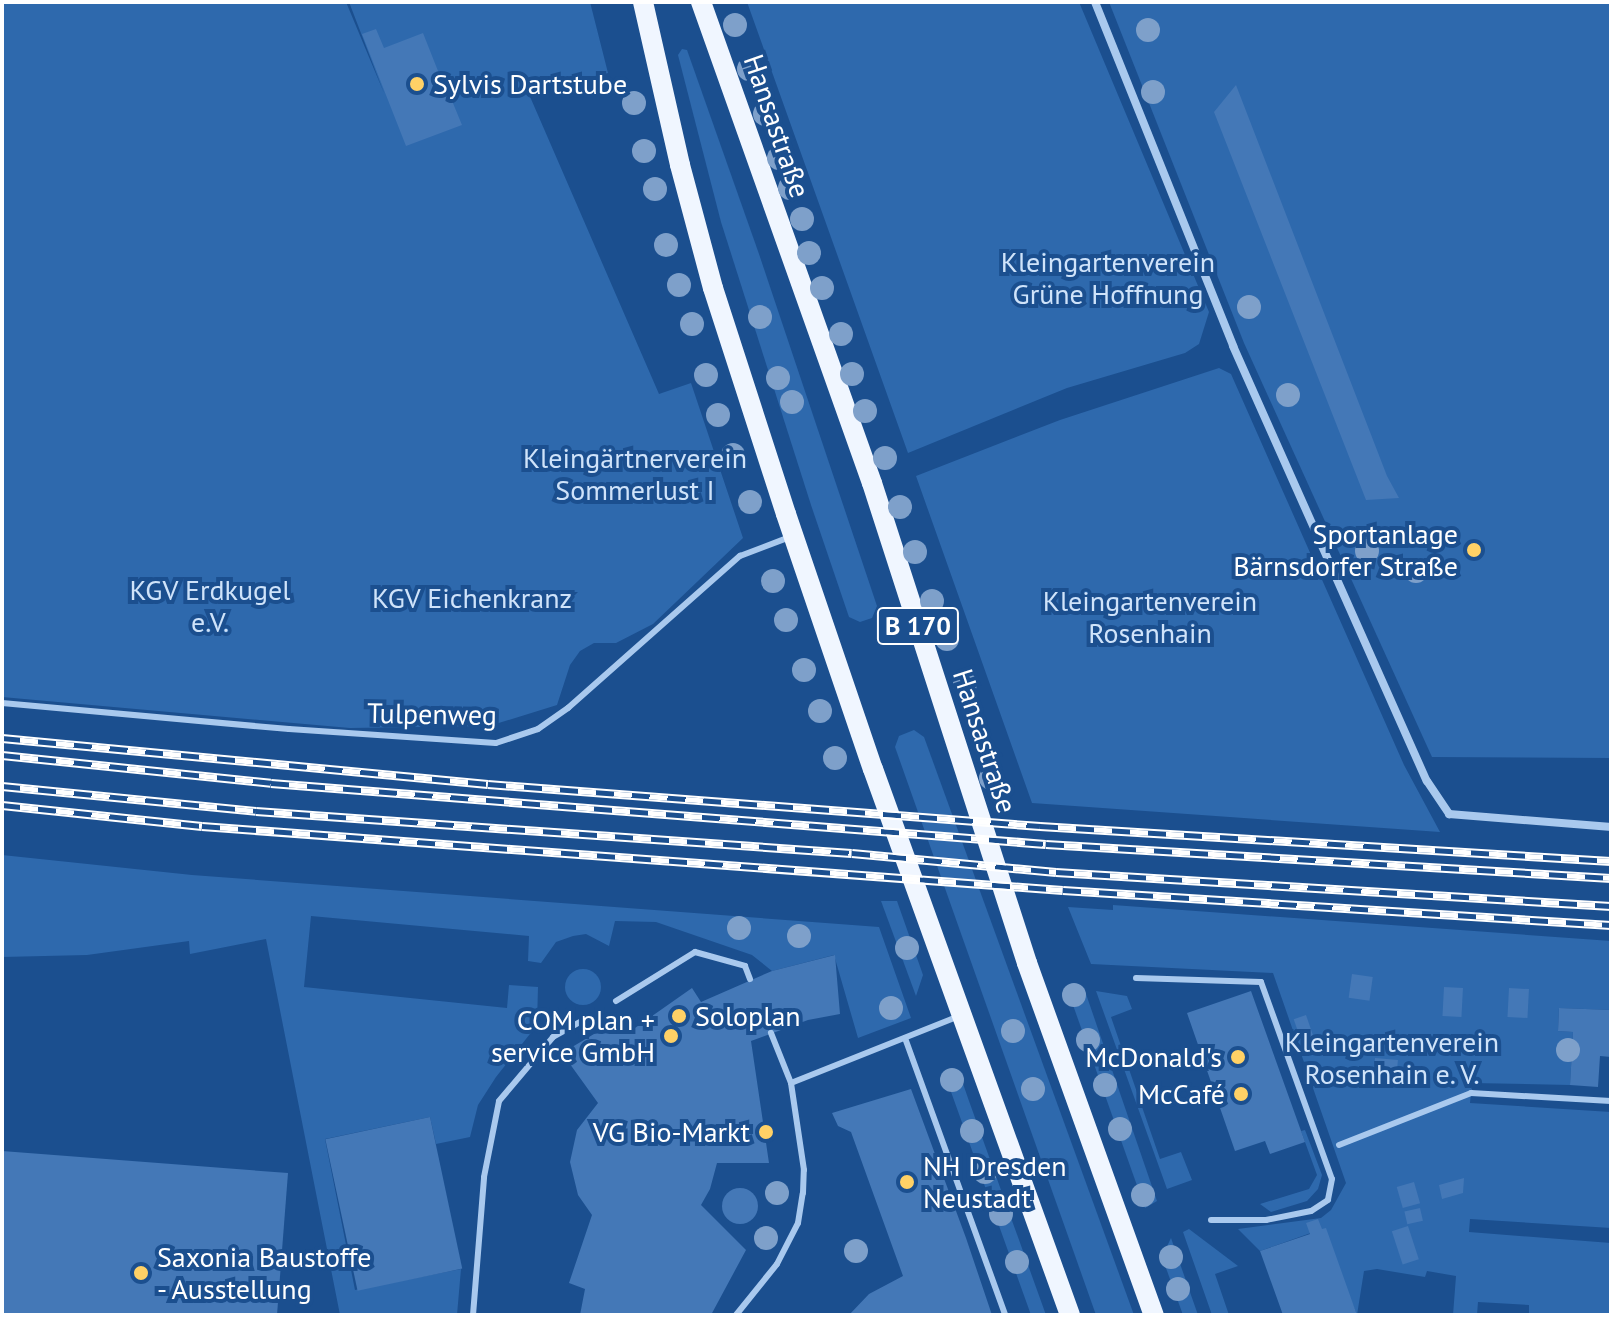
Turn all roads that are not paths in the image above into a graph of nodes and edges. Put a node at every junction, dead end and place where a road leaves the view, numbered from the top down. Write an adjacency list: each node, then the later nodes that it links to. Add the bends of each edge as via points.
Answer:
1 (643, 2): 4 (main road, via 713,288)
2 (701, 2): 22 (main road, Hansastraße / B 170, via 867,468 1027,963)
3 (1095, 2): 6 (street, via 1233,346 1427,781 1449,814)
4 (794, 536): 5 (lane, Tulpenweg, via 740,556 568,708 538,729 496,743); 10 (main road)
5 (2, 703)
6 (1611, 827)
7 (1136, 978): 17 (lane, via 1261,982 1332,1179 1328,1200 1311,1211 1266,1220)
8 (750, 979): 9 (lane, via 745,966 695,952)
9 (616, 1001)
10 (963, 1015): 13 (lane); 21 (main road)
11 (580, 1022): 18 (lane, via 553,1037 499,1101 484,1177)
12 (771, 1033): 14 (lane)
13 (905, 1038): 14 (lane); 20 (lane)
14 (791, 1083): 19 (lane, via 804,1170 798,1223 777,1264)
15 (1611, 1101): 16 (lane, via 1471,1093)
16 (1339, 1145)
17 (1211, 1220)
18 (473, 1315)
19 (736, 1315)
20 (1005, 1315)
21 (1070, 1315)
22 (1154, 1315)

